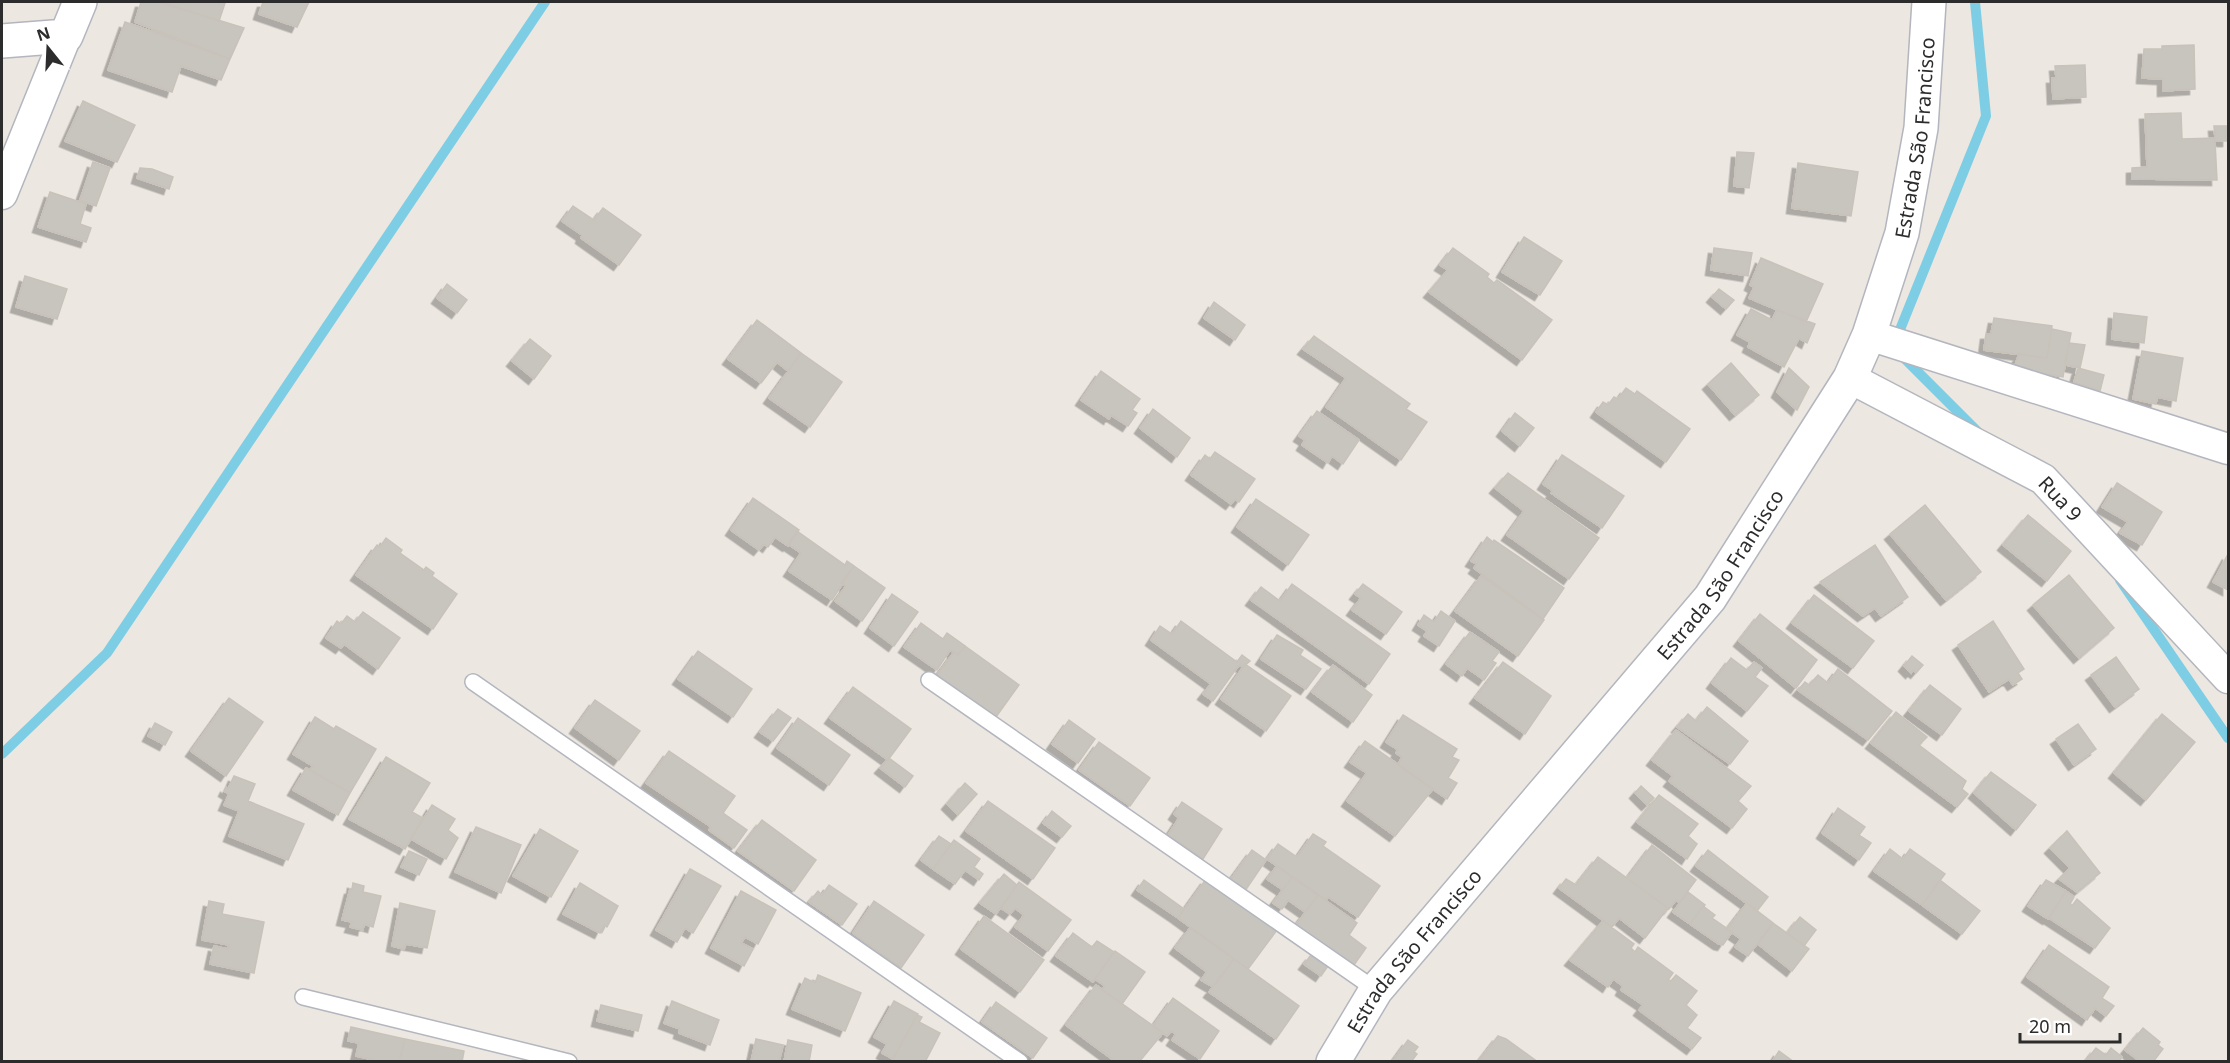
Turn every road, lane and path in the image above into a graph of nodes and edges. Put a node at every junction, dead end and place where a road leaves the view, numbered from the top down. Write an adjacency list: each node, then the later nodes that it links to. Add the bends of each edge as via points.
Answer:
1 (80, 2): 3 (main road)
2 (1929, 2): 6 (main road, Estrada São Francisco, via 1921,128)
3 (66, 36): 4 (main road); 5 (street)
4 (2, 41)
5 (2, 194)
6 (1886, 341): 7 (main road, Estrada São Francisco); 8 (street)
7 (1850, 378): 9 (street, Rua 9, via 2043,479); 12 (main road, Estrada São Francisco, via 1710,598)
8 (2229, 449)
9 (2229, 678)
10 (928, 680): 12 (lane)
11 (473, 682): 15 (lane)
12 (1376, 990): 16 (main road, Estrada São Francisco)
13 (303, 997): 14 (lane)
14 (569, 1062)
15 (1020, 1062)
16 (1333, 1062)

